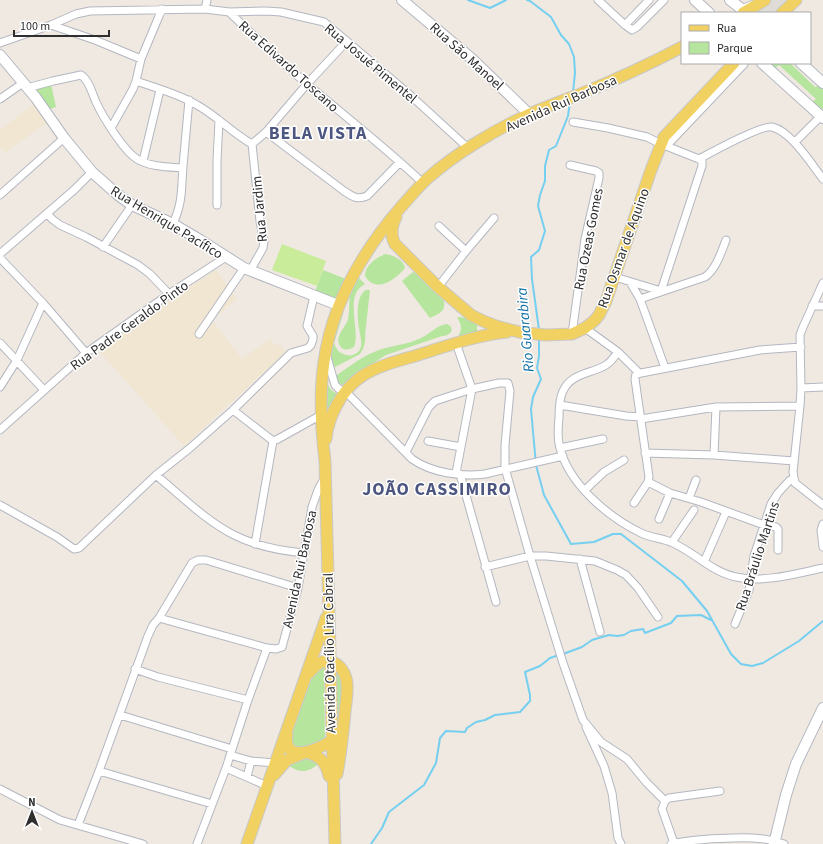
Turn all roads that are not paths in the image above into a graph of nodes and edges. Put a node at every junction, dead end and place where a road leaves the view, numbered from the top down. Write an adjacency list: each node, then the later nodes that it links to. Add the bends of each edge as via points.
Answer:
1 (207, 0): 11 (street)
2 (402, 0): 34 (main road, Rua São Manoel, via 471,58)
3 (598, 0): 17 (street)
4 (649, 0): 17 (street)
5 (664, 0): 17 (street, via 634,30)
6 (695, 0): 13 (main road)
7 (730, 0): 9 (main road, via 743,10)
8 (796, 0): 15 (main road)
9 (763, 2): 14 (main road)
10 (162, 9): 11 (street, Rua Josué Pimentel); 16 (street, Rua Josué Pimentel, via 90,11); 22 (street)
11 (205, 9): 12 (street, Rua Josué Pimentel)
12 (229, 12): 18 (street, Rua Josué Pimentel, via 266,11 324,22); 29 (street, Rua Edivardo Toscano)
13 (708, 12)
14 (745, 12)
15 (783, 12)
16 (51, 25): 19 (street, Rua Josué Pimentel); 22 (street)
17 (625, 25)
18 (347, 41): 29 (street); 44 (street, Rua Josué Pimentel)
19 (0, 43)
20 (681, 48): 34 (main road, Avenida Rui Barbosa, via 639,69)
21 (0, 55): 30 (main road, Rua Henrique Pacífico)
22 (141, 59): 27 (street)
23 (733, 64): 43 (main road, Rua Osmar de Aquino, via 664,137)
24 (742, 64): 43 (main road, via 668,142)
25 (763, 64): 35 (main road)
26 (802, 64): 28 (main road)
27 (136, 81): 31 (street); 38 (street)
28 (823, 83)
29 (307, 84): 39 (street); 47 (street, Rua Edivardo Toscano)
30 (25, 86): 32 (street); 38 (street, via 81,75); 40 (main road, Rua Henrique Pacífico, via 46,110)
31 (160, 90): 33 (street); 46 (street)
32 (0, 99)
33 (189, 100): 36 (street); 49 (street)
34 (529, 114): 44 (main road, Avenida Rui Barbosa)
35 (822, 116): 41 (street)
36 (219, 120): 42 (street); 55 (street)
37 (573, 122): 43 (street, via 647,137)
38 (111, 128): 46 (street, via 132,155)
39 (266, 132): 42 (street); 47 (street, via 352,197 360,199 367,196)
40 (64, 138): 50 (main road, Rua Henrique Pacífico); 53 (street)
41 (795, 142): 45 (street, via 770,127); 51 (street)
42 (252, 144): 67 (street, Rua Jardim, via 264,241 263,248)
43 (661, 144): 45 (street); 68 (main road, Rua Osmar de Aquino)
44 (468, 148): 52 (main road, Avenida Rui Barbosa)
45 (699, 159): 72 (street, via 702,166)
46 (143, 162): 49 (street)
47 (400, 162): 52 (street, Rua Edivardo Toscano)
48 (570, 165): 84 (street, Rua Ozeas Gomes, via 596,171 599,178 585,239)
49 (183, 168): 59 (street, via 182,199)
50 (92, 172): 54 (main road, Rua Henrique Pacífico); 57 (street)
51 (823, 179)
52 (423, 183): 56 (main road, Avenida Rui Barbosa)
53 (0, 195)
54 (132, 205): 59 (main road, Rua Henrique Pacífico); 62 (street)
55 (217, 205)
56 (400, 209): 71 (main road, Rua Osmar de Aquino, via 392,227 392,240); 77 (main road, Avenida Rui Barbosa, via 364,256)
57 (47, 213): 62 (street, via 60,225); 64 (street)
58 (494, 218): 63 (street)
59 (173, 224): 65 (main road, Rua Henrique Pacífico)
60 (439, 226): 63 (street)
61 (726, 240): 72 (street, via 710,274 689,284)
62 (103, 247): 73 (street, via 138,265)
63 (466, 251): 71 (street)
64 (0, 254)
65 (226, 257): 67 (main road, Rua Henrique Pacífico); 73 (street, Rua Padre Geraldo Pinto)
66 (0, 258): 76 (street)
67 (247, 270): 74 (main road, Rua Henrique Pacífico); 83 (street, Rua Jardim)
68 (615, 277): 69 (street); 81 (main road, Rua Osmar de Aquino, via 603,309)
69 (630, 282): 72 (street); 75 (street)
70 (823, 283): 78 (street)
71 (438, 287): 80 (main road, Rua Osmar de Aquino, via 471,315)
72 (661, 291): 75 (street)
73 (169, 294): 91 (street, Rua Padre Geraldo Pinto)
74 (314, 296): 77 (main road, Rua Henrique Pacífico); 104 (street, via 308,326 313,336 311,345 291,353)
75 (640, 299): 93 (street)
76 (43, 303): 91 (street); 92 (street)
77 (338, 305): 89 (main road, Avenida Rui Barbosa)
78 (812, 306): 79 (street); 88 (street, via 803,327)
79 (823, 306)
80 (483, 321): 82 (main road, Rua Osmar de Aquino); 85 (main road)
81 (585, 328): 84 (main road, Rua Osmar de Aquino); 90 (street)
82 (524, 333): 84 (main road, Rua Osmar de Aquino); 85 (main road, Rua Osmar de Aquino, via 494,333)
83 (199, 334)
84 (572, 334)
85 (481, 336): 87 (main road, Rua Osmar de Aquino)
86 (0, 343): 92 (street)
87 (456, 343): 98 (street); 100 (main road, Rua Osmar de Aquino, via 367,373)
88 (801, 347): 93 (street, via 760,350); 97 (street)
89 (326, 351): 100 (street, via 335,385); 105 (main road, Avenida Rui Barbosa, via 321,385)
90 (618, 352): 94 (street); 101 (street, via 606,365 568,383 563,390)
91 (86, 353): 99 (street, Rua Padre Geraldo Pinto)
92 (17, 360): 95 (street); 99 (street)
93 (665, 368): 94 (street)
94 (638, 373): 106 (street, via 635,379)
95 (0, 387)
96 (823, 387): 97 (street)
97 (801, 388): 102 (street)
98 (472, 389): 111 (street); 113 (street, via 439,399 432,404); 120 (street, via 508,383 510,391 504,444)
99 (44, 390): 107 (street, Rua Padre Geraldo Pinto)
100 (346, 392): 113 (street); 118 (main road, Avenida Otacílio Lira Cabral, via 336,407 330,423)
101 (560, 405): 106 (street); 112 (street)
102 (800, 406): 103 (street); 119 (street)
103 (716, 407): 106 (street); 115 (street)
104 (233, 410): 109 (street); 122 (street)
105 (321, 416): 109 (street); 118 (main road, Avenida Otacílio Lira Cabral)
106 (641, 418): 114 (street)
107 (0, 430)
108 (603, 439): 112 (street)
109 (273, 441): 139 (street)
110 (428, 441): 111 (street)
111 (461, 447): 121 (street)
112 (560, 448): 116 (street)
113 (406, 452): 121 (street, via 421,465)
114 (646, 453): 115 (street); 126 (street)
115 (714, 455): 119 (street)
116 (562, 456): 120 (street); 127 (street)
117 (624, 460): 127 (street, via 604,472)
118 (324, 461): 123 (main road, Avenida Otacílio Lira Cabral)
119 (794, 461): 124 (street)
120 (506, 468): 121 (street, via 472,475); 143 (street)
121 (458, 473): 146 (street)
122 (156, 475): 131 (street, via 76,549); 139 (street, via 214,522)
123 (325, 478): 142 (street, Avenida Rui Barbosa, via 312,507); 151 (main road, Avenida Otacílio Lira Cabral)
124 (793, 479): 132 (street, via 798,486); 137 (street, Rua Bráulio Martins, via 778,493 771,504)
125 (696, 480): 129 (street)
126 (648, 482): 128 (street); 130 (street)
127 (585, 490): 138 (street, via 601,507 628,526 646,535)
128 (670, 493): 129 (street); 135 (street)
129 (688, 498): 134 (street)
130 (634, 503)
131 (0, 505)
132 (823, 505)
133 (694, 510): 138 (street)
134 (726, 512): 137 (street); 145 (street)
135 (659, 519)
136 (823, 524): 140 (street)
137 (764, 525): 141 (street, via 778,529); 148 (street, Rua Bráulio Martins, via 754,556)
138 (672, 542): 145 (street)
139 (255, 544): 142 (street)
140 (823, 547)
141 (778, 550)
142 (305, 553): 149 (street, Avenida Rui Barbosa)
143 (530, 556): 144 (street); 146 (street); 163 (street)
144 (580, 560): 152 (street, via 607,565 626,575); 155 (street)
145 (704, 562): 148 (street, via 724,573)
146 (485, 567): 150 (street)
147 (823, 568): 148 (street)
148 (751, 579): 154 (street, Rua Bráulio Martins)
149 (298, 588): 153 (street, via 206,560 198,560 192,563); 156 (street, Avenida Rui Barbosa, via 282,647)
150 (496, 602)
151 (328, 612): 157 (main road, Avenida Otacílio Lira Cabral); 159 (main road)
152 (658, 616)
153 (159, 618): 156 (street); 158 (street, via 153,625)
154 (735, 624)
155 (600, 632)
156 (267, 648): 160 (street)
157 (330, 661): 159 (main road, via 319,663); 165 (main road, Avenida Otacílio Lira Cabral); 176 (main road, via 343,671 347,685 341,749)
158 (135, 669): 160 (street); 162 (street)
159 (305, 679): 164 (main road)
160 (248, 700): 166 (street)
161 (823, 708): 180 (main road, via 796,764 786,795)
162 (120, 714): 166 (street); 171 (street)
163 (583, 720): 177 (street, via 601,742 627,759); 185 (street, via 606,773 612,794 618,838)
164 (288, 730): 167 (main road, via 288,748); 169 (main road)
165 (331, 741): 167 (main road); 176 (main road, Avenida Otacílio Lira Cabral)
166 (231, 752): 168 (street); 170 (street)
167 (307, 753): 173 (main road, via 283,764); 176 (main road, via 321,759 326,765)
168 (251, 761): 169 (street); 172 (street)
169 (275, 763): 173 (main road)
170 (226, 768): 172 (street); 178 (street)
171 (100, 771): 178 (street); 179 (street)
172 (247, 777): 173 (street)
173 (268, 784): 183 (main road)
174 (0, 789): 179 (street, via 60,820)
175 (720, 791): 177 (street, via 670,798)
176 (333, 796): 184 (main road, Avenida Otacílio Lira Cabral)
177 (665, 801): 186 (street, via 662,809)
178 (212, 804): 182 (street)
179 (78, 825): 181 (street)
180 (778, 843): 186 (street, via 752,838 731,838)
181 (143, 844)
182 (197, 844)
183 (247, 844)
184 (335, 844)
185 (622, 844)
186 (673, 844)

